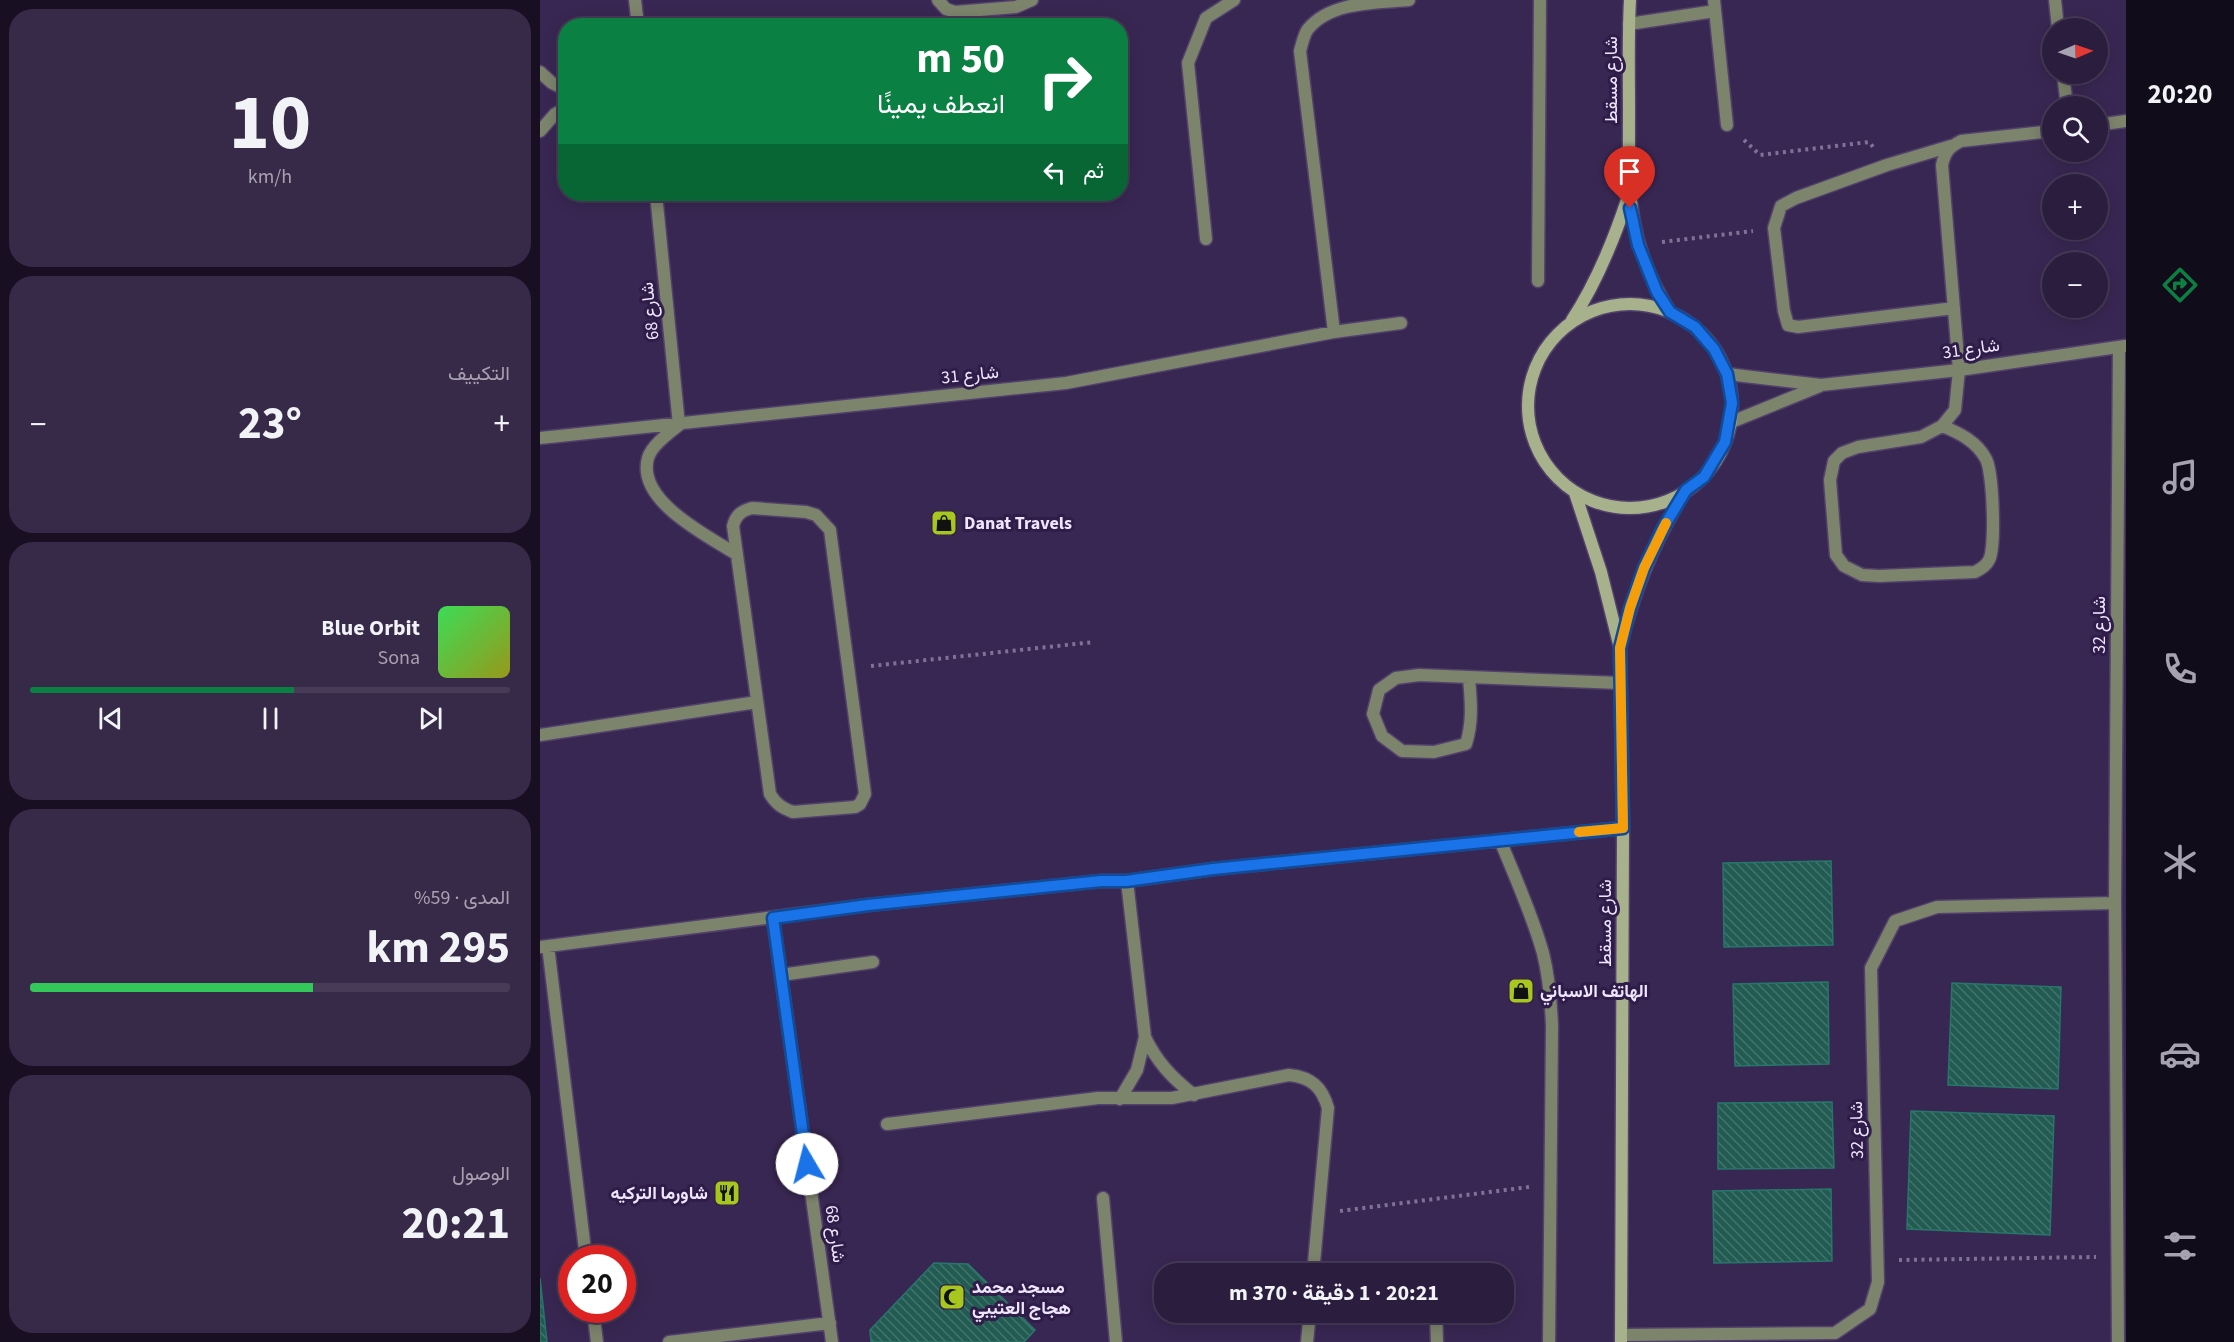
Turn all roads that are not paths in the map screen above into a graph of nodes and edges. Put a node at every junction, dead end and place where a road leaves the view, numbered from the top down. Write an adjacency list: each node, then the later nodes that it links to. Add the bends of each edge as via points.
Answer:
1 (634, 0): 10 (street)
2 (938, 0): 3 (street, via 955,12 1016,8)
3 (1032, 0)
4 (1234, 0): 24 (street, via 1206,18 1188,63)
5 (1409, 0): 30 (street, via 1348,6 1326,15 1307,29 1300,51)
6 (1540, 0): 25 (street)
7 (1630, 0): 12 (street, شارع مسقط)
8 (2055, 0): 11 (street)
9 (1715, 5): 12 (street); 18 (street)
10 (637, 18)
11 (2057, 18)
12 (1629, 24): 22 (street, شارع مسقط)
13 (540, 72): 14 (street)
14 (558, 86)
15 (558, 112): 19 (street)
16 (2126, 121): 17 (street)
17 (2108, 123)
18 (1727, 125)
19 (540, 131)
20 (2042, 132): 21 (street, via 1961,141)
21 (1951, 146): 26 (street, via 1942,165); 26 (street, via 1796,198 1781,206 1774,228 1788,324 1798,327)
22 (1629, 196): 27 (street, شارع مسقط, via 1638,245 1657,292); 28 (street, شارع مسقط, via 1604,262)
23 (657, 201): 36 (street, شارع 68)
24 (1206, 239)
25 (1538, 281)
26 (1954, 308): 32 (street)
27 (1670, 312): 28 (street, via 1645,305 1619,304); 33 (street, via 1695,327 1714,349)
28 (1570, 322): 40 (street, via 1549,344 1534,370 1527,401 1531,434 1546,465)
29 (1401, 324): 30 (street, شارع 31)
30 (1334, 332): 36 (street, شارع 31, via 1066,383)
31 (2123, 347): 32 (street, شارع 31); 50 (street, شارع 32)
32 (1959, 370): 34 (street, شارع 31); 37 (street, via 1955,410)
33 (1727, 374): 34 (street, شارع 31); 35 (street, via 1732,403)
34 (1821, 385): 35 (street, شارع 31)
35 (1729, 423): 39 (street, via 1725,442 1704,477)
36 (679, 425): 38 (street, شارع 31); 41 (street, via 648,458 647,477 674,515)
37 (1942, 426): 37 (street, via 1921,437 1858,447 1834,461 1830,480 1836,555 1844,566 1862,575 1879,576 1975,572 1986,565 1992,554 1992,490 1987,460 1961,434)
38 (540, 438)
39 (1686, 490): 40 (street, via 1672,500 1633,509 1599,505); 42 (street, شارع مسقط, via 1644,568)
40 (1575, 493): 42 (street, شارع مسقط)
41 (736, 554): 45 (street); 45 (street, via 732,526 743,510 816,515 830,530 865,794 860,804 793,812 775,803 770,794)
42 (1620, 648): 44 (street, شارع مسقط)
43 (1469, 678): 43 (street, via 1396,678 1379,690 1373,714 1382,736 1402,751 1434,752 1466,744 1471,711); 44 (street)
44 (1620, 683): 47 (street, شارع مسقط)
45 (757, 702): 46 (street)
46 (540, 735)
47 (1623, 828): 48 (street); 67 (street, شارع مسقط)
48 (1500, 840): 49 (street); 74 (street, via 1532,919 1550,990)
49 (1126, 881): 51 (street); 55 (street)
50 (2115, 903): 59 (street, شارع 32); 67 (street, شارع 32, via 1937,907 1894,921 1871,968 1878,1282 1870,1309 1835,1333)
51 (773, 918): 52 (street); 54 (street, شارع 68)
52 (544, 947): 61 (street)
53 (873, 962): 54 (street)
54 (781, 975): 64 (street, شارع 68)
55 (1145, 1037): 56 (street, via 1165,1070); 57 (street, via 1137,1070)
56 (1194, 1095): 57 (street); 62 (street, via 1289,1075 1310,1080 1319,1088 1328,1108)
57 (1120, 1099): 58 (street, via 1082,1100)
58 (887, 1124)
59 (2121, 1154): 75 (street, شارع 32)
60 (1103, 1198): 71 (street)
61 (584, 1245)
62 (1314, 1263)
63 (595, 1323): 68 (street)
64 (830, 1323): 69 (street); 70 (street, شارع 68)
65 (1309, 1323): 72 (street)
66 (1436, 1323): 73 (street)
67 (1621, 1339)
68 (597, 1342)
69 (669, 1342)
70 (832, 1342)
71 (1116, 1342)
72 (1307, 1342)
73 (1437, 1342)
74 (1549, 1342)
75 (2118, 1342)

